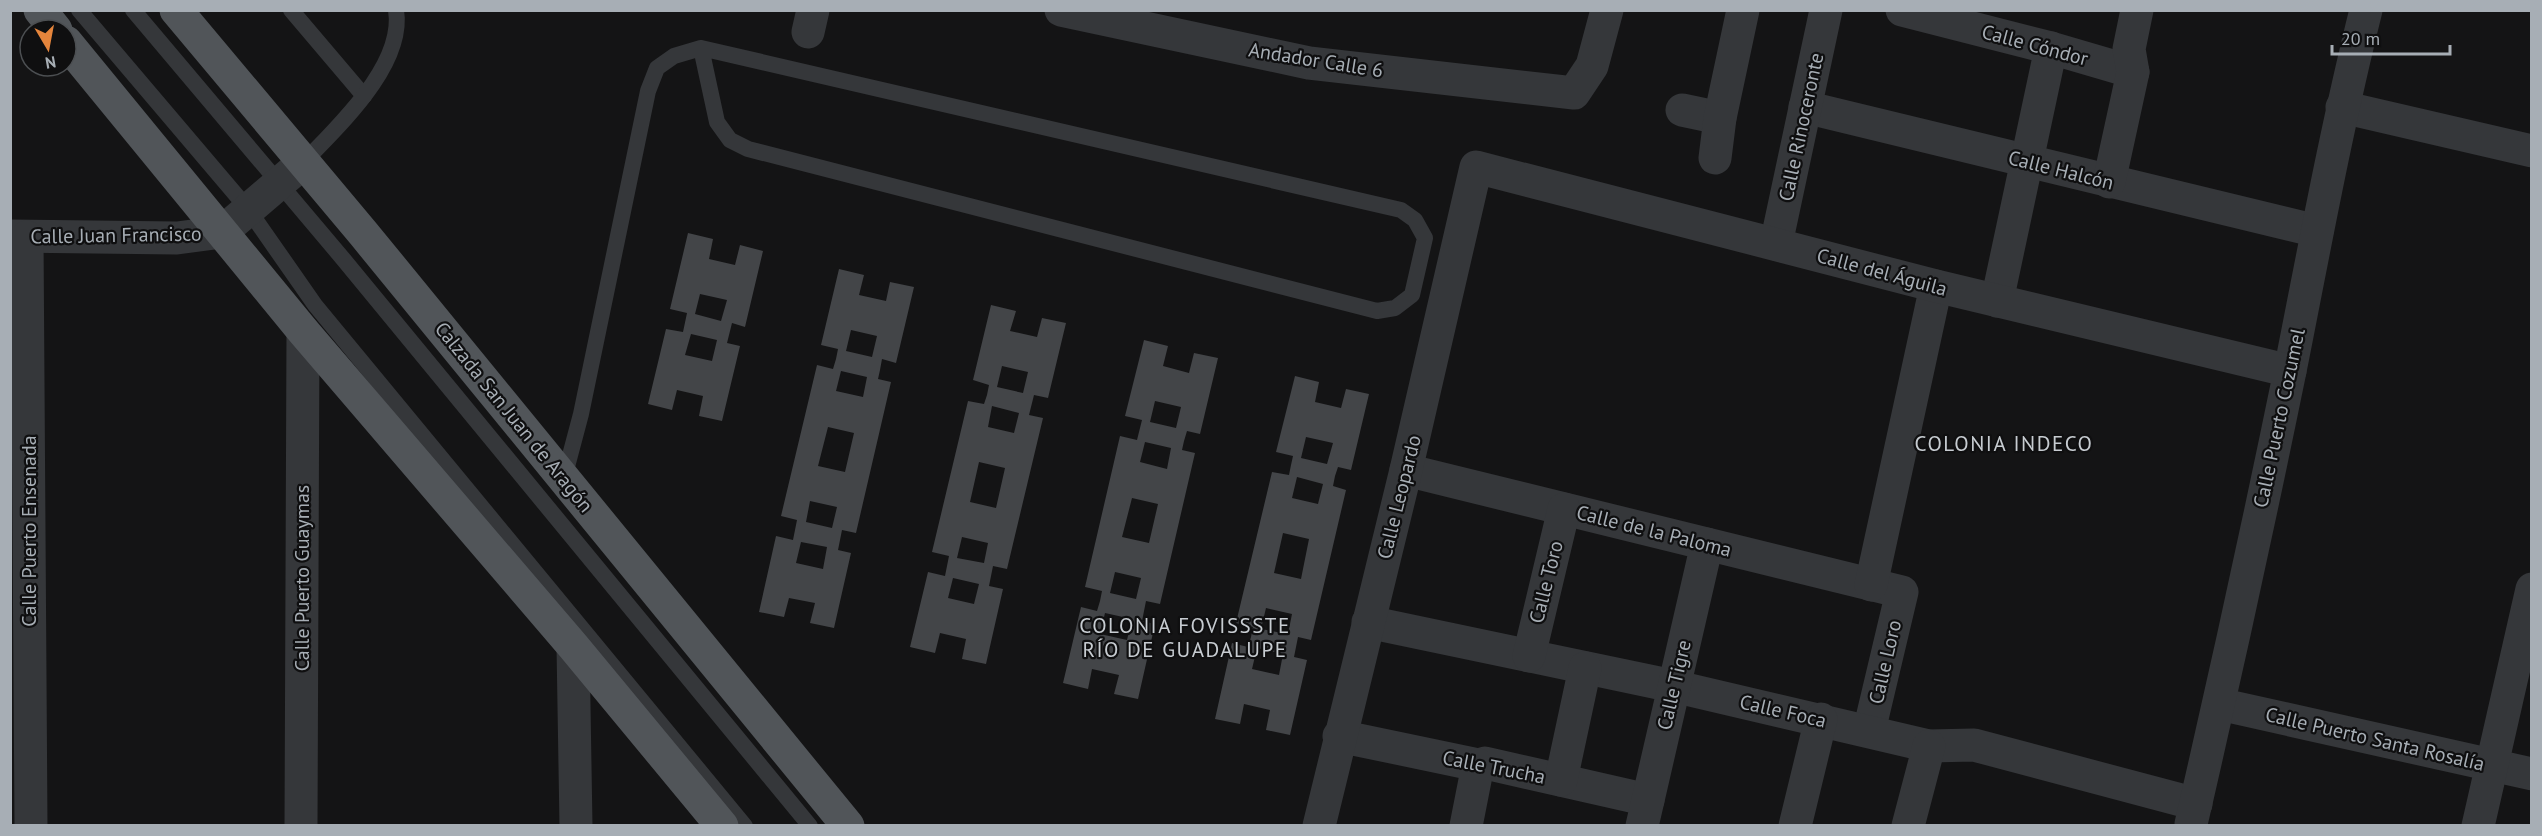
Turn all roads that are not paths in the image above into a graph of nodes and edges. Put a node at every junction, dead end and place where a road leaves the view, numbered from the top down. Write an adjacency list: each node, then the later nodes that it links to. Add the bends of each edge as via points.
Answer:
1 (79, 10): 30 (lane)
2 (133, 10): 29 (lane)
3 (176, 10): 25 (main road, Calzada San Juan de Aragón)
4 (291, 10): 18 (lane)
5 (396, 10): 18 (lane, via 398,20 391,53)
6 (1061, 10): 7 (street, Andador Calle 6, via 1309,63 1575,93 1592,66)
7 (1607, 10)
8 (1743, 10): 22 (street)
9 (1826, 10): 19 (street, Calle Rinoceronte)
10 (1902, 10): 13 (street, Calle Cóndor)
11 (2137, 10): 17 (street, via 2129,49)
12 (2366, 10): 20 (street, Calle Puerto Cozumel)
13 (1964, 18): 15 (street, Calle Cóndor)
14 (701, 48): 14 (lane, via 1401,210 1415,220 1425,238 1412,295 1395,308 1377,310 748,149 730,140 717,122); 40 (lane, via 674,56 657,68 648,91 581,414)
15 (2051, 48): 17 (street, Calle Cóndor); 26 (street)
16 (78, 57): 32 (main road)
17 (2133, 72): 28 (street)
18 (364, 96): 25 (lane)
19 (1805, 107): 26 (street, Calle Halcón); 34 (street, Calle Rinoceronte)
20 (2342, 107): 23 (street); 31 (street, Calle Puerto Cozumel)
21 (1682, 110): 22 (street)
22 (1720, 118): 24 (street)
23 (2532, 151)
24 (1715, 158)
25 (304, 162): 29 (street, Calle Juan Francisco); 40 (main road, Calzada San Juan de Aragón)
26 (2027, 162): 28 (street, Calle Halcón); 36 (street)
27 (1476, 167): 34 (street, Calle del Águila); 39 (street, Calle Leopardo)
28 (2109, 182): 31 (street, Calle Halcón)
29 (279, 185): 30 (street, Calle Juan Francisco); 67 (lane)
30 (248, 209): 32 (street, Calle Juan Francisco); 66 (lane, via 315,305)
31 (2317, 231): 38 (street, Calle Puerto Cozumel)
32 (222, 232): 33 (street, Calle Juan Francisco, via 177,238); 37 (main road)
33 (19, 237): 62 (street, Calle Puerto Ensenada)
34 (1776, 243): 35 (street, Calle del Águila)
35 (1936, 286): 36 (street, Calle del Águila); 43 (street, Calle Loro)
36 (1997, 301): 38 (street, Calle del Águila)
37 (303, 331): 46 (main road); 63 (street, Calle Puerto Guaymas)
38 (2290, 371): 50 (street, Calle Puerto Cozumel)
39 (1406, 470): 41 (street, Calle de la Paloma); 45 (street, Calle Leopardo)
40 (564, 478): 68 (main road, Calzada San Juan de Aragón)
41 (1564, 509): 42 (street, Calle de la Paloma); 47 (street, Calle Toro)
42 (1707, 544): 43 (street, Calle de la Paloma); 49 (street, Calle Tigre)
43 (1887, 588): 52 (street, Calle Loro)
44 (2532, 588): 56 (street)
45 (1368, 622): 47 (street, Calle Foca); 53 (street, Calle Leopardo)
46 (573, 646): 64 (street); 65 (main road)
47 (1528, 656): 48 (street, Calle Foca)
48 (1585, 668): 49 (street, Calle Foca); 58 (street)
49 (1673, 687): 51 (street, Calle Foca); 59 (street, Calle Tigre)
50 (2219, 704): 56 (street, Calle Puerto Santa Rosalía); 60 (street, Calle Puerto Cozumel)
51 (1821, 719): 52 (street, Calle Foca); 61 (street)
52 (1869, 732): 54 (street, Calle Foca)
53 (1339, 736): 55 (street, Calle Trucha); 69 (street, Calle Leopardo)
54 (1929, 746): 60 (street, Calle Foca, via 1974,745); 71 (street)
55 (1478, 765): 58 (street, Calle Trucha, via 1485,763); 70 (street)
56 (2491, 765): 57 (street, Calle Puerto Santa Rosalía); 72 (street)
57 (2532, 774)
58 (1561, 780): 59 (street, Calle Trucha)
59 (1645, 813)
60 (2193, 815)
61 (1799, 824)
62 (31, 825)
63 (301, 825)
64 (576, 825)
65 (722, 825)
66 (745, 825)
67 (810, 825)
68 (848, 825)
69 (1319, 825)
70 (1466, 825)
71 (1908, 825)
72 (2478, 825)

